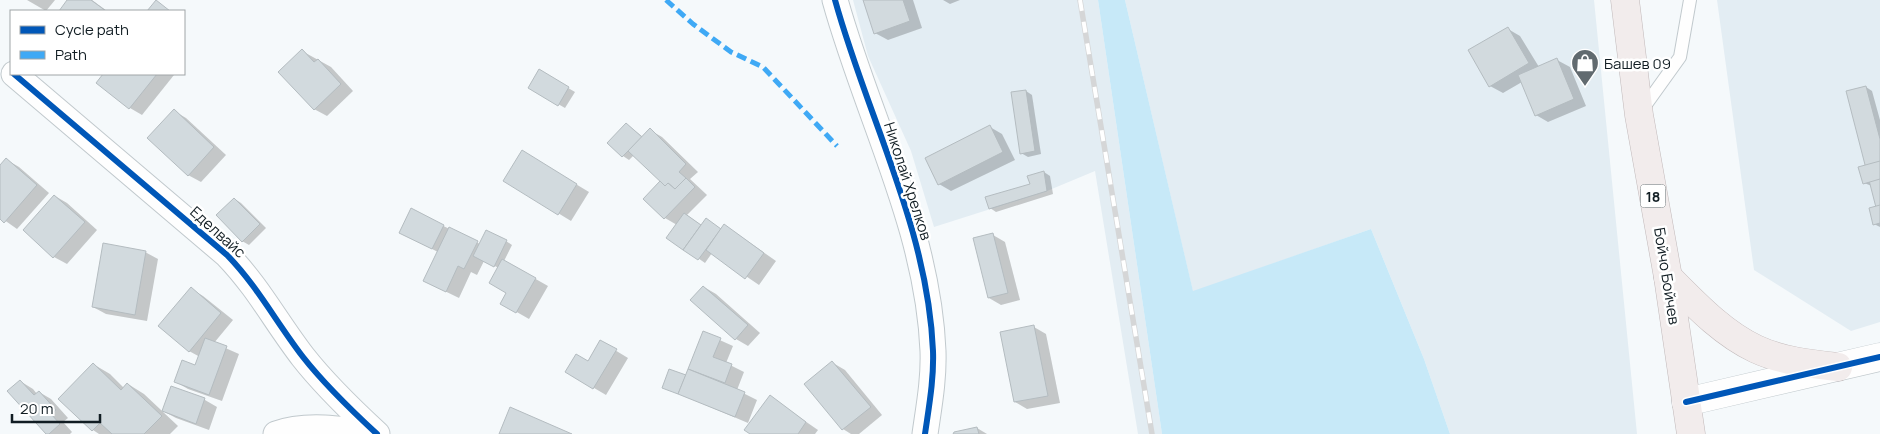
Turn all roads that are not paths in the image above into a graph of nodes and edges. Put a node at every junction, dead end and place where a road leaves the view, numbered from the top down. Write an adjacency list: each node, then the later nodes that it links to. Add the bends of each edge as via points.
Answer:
1 (835, 0): 14 (street, Николай Хрелков, via 914,235 926,287 933,380)
2 (1625, 0): 7 (highway, Бойчо Бойчев / 18)
3 (1690, 0): 7 (lane, via 1680,56)
4 (0, 61): 5 (street)
5 (10, 70)
6 (15, 75): 13 (street, Еделвайс, via 227,255 246,275 322,381)
7 (1639, 114): 8 (highway, Бойчо Бойчев / 18)
8 (1668, 277): 10 (highway, via 1716,322 1756,349 1780,358); 11 (highway, Бойчо Бойчев / 18)
9 (1880, 357): 10 (street)
10 (1838, 368): 11 (street)
11 (1686, 402): 15 (highway, Бойчо Бойчев / 18)
12 (276, 434): 13 (street, via 302,428)
13 (376, 434)
14 (925, 434)
15 (1691, 434)

